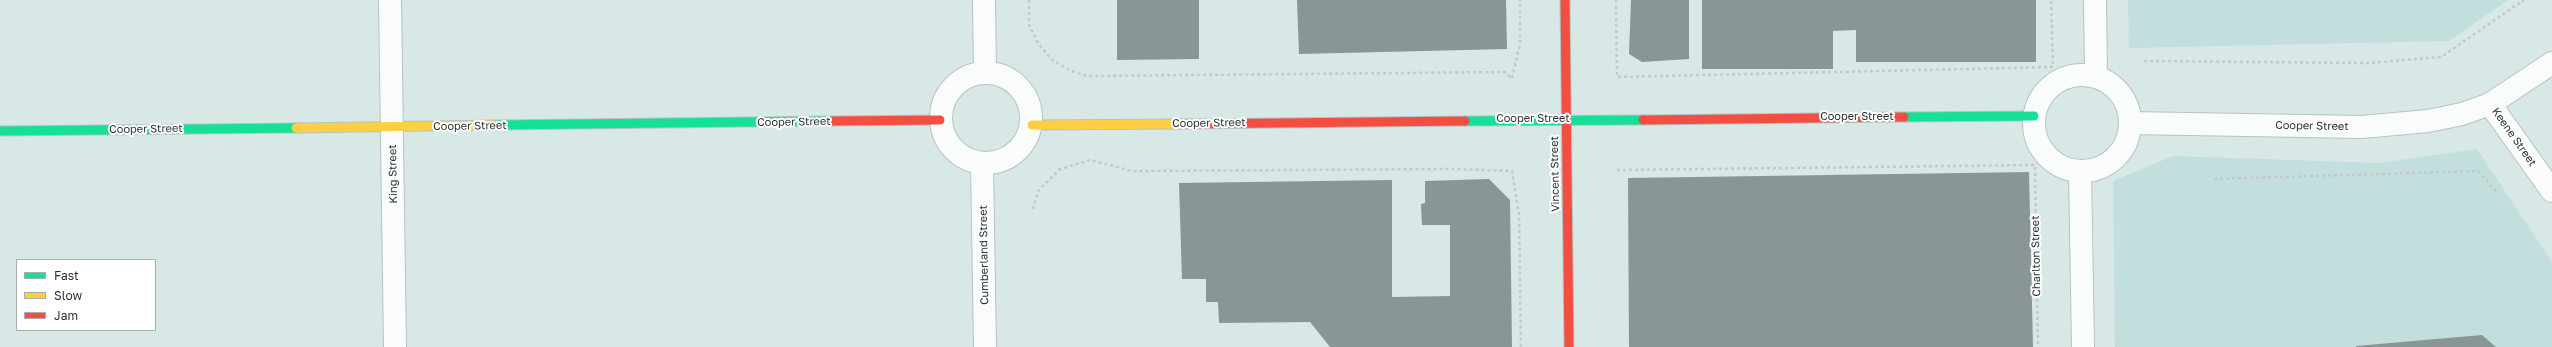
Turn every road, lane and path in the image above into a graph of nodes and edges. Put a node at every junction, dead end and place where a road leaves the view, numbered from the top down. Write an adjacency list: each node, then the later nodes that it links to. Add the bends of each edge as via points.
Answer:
1 (390, 0): 20 (street, King Street)
2 (984, 0): 12 (street)
3 (1029, 0): 4 (path, via 1029,25 1038,43 1051,59 1069,70 1087,76 1505,72 1512,79 1520,44)
4 (1520, 0)
5 (1566, 0): 16 (street, Vincent Street)
6 (1616, 0): 7 (path, via 1617,77 2053,67)
7 (2051, 0)
8 (2095, 0): 13 (street)
9 (2524, 0): 10 (path, via 2441,57 2370,63)
10 (2144, 61)
11 (2552, 62): 14 (street, Cooper Street)
12 (985, 72): 17 (street, via 965,77 952,87 942,104); 19 (street, via 1001,74 1015,82 1030,104)
13 (2096, 77): 15 (street, via 2082,75 2056,82 2045,91); 18 (street, via 2110,83 2121,94 2128,108)
14 (2490, 104): 18 (street, Cooper Street, via 2462,114 2428,121 2362,127); 27 (street, Keene Street)
15 (2034, 116): 16 (street, Cooper Street); 24 (street, via 2037,142 2044,154 2054,163)
16 (1566, 119): 19 (street, Cooper Street); 32 (street, Vincent Street)
17 (940, 120): 20 (street, Cooper Street); 22 (street, via 945,138 955,151 967,160)
18 (2130, 122): 24 (street, via 2129,135 2116,158 2093,170)
19 (1032, 124): 22 (street, via 1027,140 1016,153 1002,161)
20 (392, 126): 21 (street, Cooper Street); 29 (street, King Street)
21 (0, 131)
22 (982, 164): 30 (street, Cumberland Street)
23 (1617, 170): 33 (path, Charlton Street, via 2035,165)
24 (2080, 171): 34 (street)
25 (2214, 178): 26 (path, via 2478,171)
26 (2496, 191)
27 (2552, 191)
28 (1032, 209): 31 (path, via 1038,191 1060,170 1090,160 1132,170 1512,171 1519,214)
29 (395, 347)
30 (985, 347)
31 (1521, 347)
32 (1569, 347)
33 (2038, 347)
34 (2083, 347)

